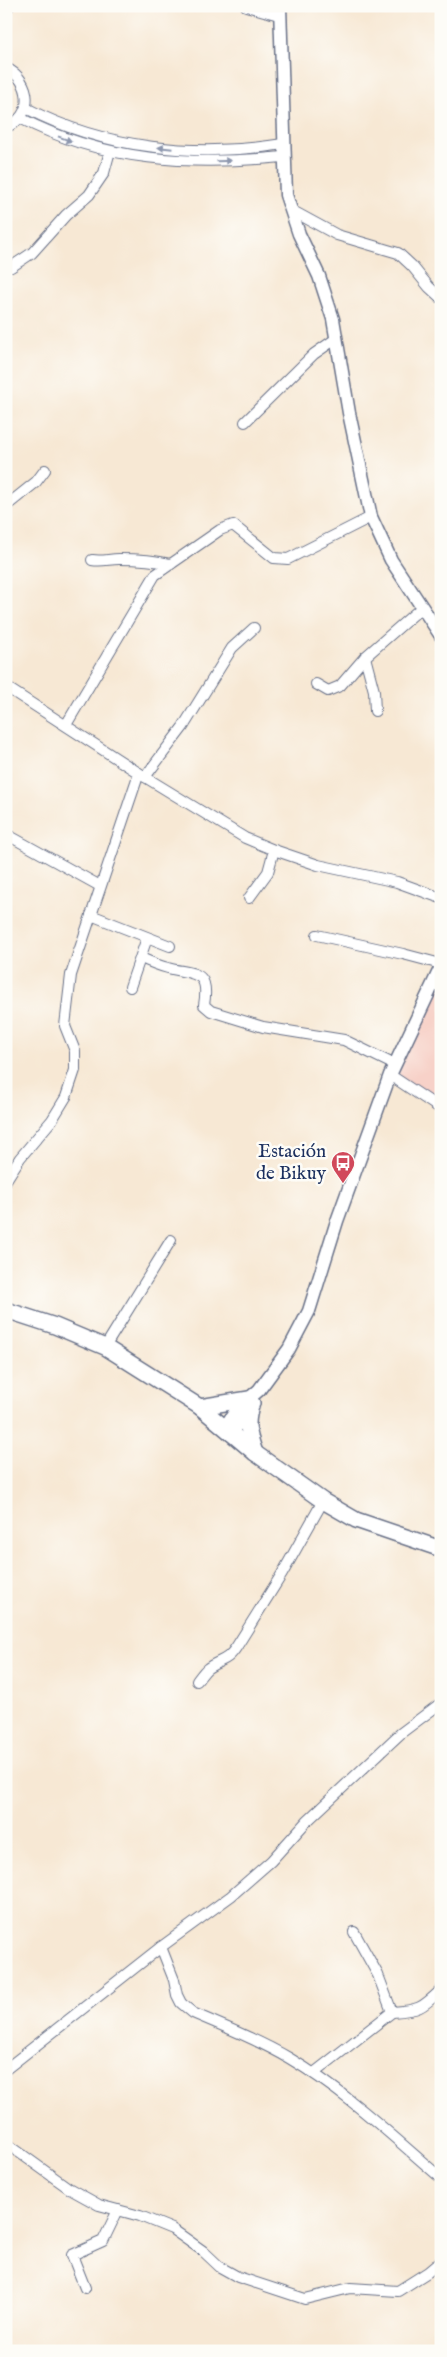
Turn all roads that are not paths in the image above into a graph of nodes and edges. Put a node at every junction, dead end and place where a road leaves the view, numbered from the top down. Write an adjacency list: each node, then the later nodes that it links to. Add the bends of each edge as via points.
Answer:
1 (9, 6): 3 (street)
2 (246, 6): 4 (street)
3 (6, 9)
4 (280, 11): 9 (street)
5 (6, 68): 6 (street, via 21,79 26,88)
6 (26, 108): 7 (street); 9 (street, one-way to 6, via 211,149 126,143 88,135)
7 (20, 118): 8 (street); 10 (street, one-way to 10, via 46,132)
8 (6, 127)
9 (283, 144): 11 (street)
10 (110, 151): 11 (street, one-way to 11, via 167,160); 13 (street, via 104,173 89,195 32,253)
11 (283, 157): 12 (street, via 286,194)
12 (291, 210): 14 (street, via 337,235 398,253); 15 (street, via 319,276)
13 (11, 268)
14 (441, 298)
15 (337, 338): 16 (street, via 314,354); 19 (street)
16 (245, 422)
17 (44, 470): 18 (street, via 36,482)
18 (6, 506)
19 (371, 517): 22 (street, via 288,559 274,558 233,525 220,530); 24 (street, via 391,560)
20 (92, 560): 21 (street)
21 (151, 561): 22 (street); 23 (street)
22 (171, 564): 23 (street)
23 (155, 575): 31 (street)
24 (421, 608): 26 (street); 27 (street)
25 (254, 628): 32 (street, via 232,648 183,728)
26 (441, 636)
27 (365, 657): 28 (street, via 333,690 323,690); 30 (street)
28 (316, 684)
29 (6, 687): 31 (street)
30 (376, 711)
31 (66, 726): 32 (street)
32 (142, 775): 34 (street, via 245,838); 35 (street)
33 (6, 834): 35 (street)
34 (274, 850): 36 (street, via 268,872); 37 (street, via 397,882)
35 (100, 886): 38 (street)
36 (249, 898)
37 (441, 898)
38 (91, 914): 40 (street); 47 (street, via 71,975 66,1011 65,1026 75,1050 75,1070 66,1097 52,1120)
39 (317, 935): 43 (street)
40 (147, 938): 41 (street); 42 (street)
41 (170, 946)
42 (141, 958): 44 (street); 45 (street, via 168,968 194,972 204,980 204,1005 211,1012 263,1027 344,1040)
43 (441, 965): 45 (street)
44 (130, 988)
45 (392, 1070): 46 (street); 51 (street, via 337,1220 308,1311 289,1349)
46 (441, 1109)
47 (6, 1180)
48 (170, 1240): 50 (street)
49 (6, 1310): 50 (main road)
50 (105, 1347): 52 (main road)
51 (252, 1400): 52 (main road); 53 (street, via 233,1413); 54 (main road, via 247,1431)
52 (200, 1407): 53 (main road)
53 (227, 1431): 54 (main road)
54 (255, 1453): 55 (main road)
55 (323, 1502): 56 (main road, via 356,1520); 57 (street, via 231,1655 208,1668)
56 (441, 1548)
57 (197, 1681)
58 (441, 1703): 60 (street, via 401,1734 231,1896)
59 (354, 1932): 62 (street, via 378,1975)
60 (161, 1947): 63 (street); 64 (street, via 177,1995 193,2013 287,2056)
61 (441, 1990): 62 (street, via 416,2011)
62 (392, 2012): 64 (street)
63 (6, 2069)
64 (314, 2073): 66 (street)
65 (6, 2143): 67 (street, via 70,2190 99,2205)
66 (441, 2178)
67 (118, 2210): 68 (street, via 172,2229 238,2277 305,2299 350,2288 398,2290); 69 (street, via 103,2241 72,2254)
68 (441, 2261)
69 (85, 2288)

